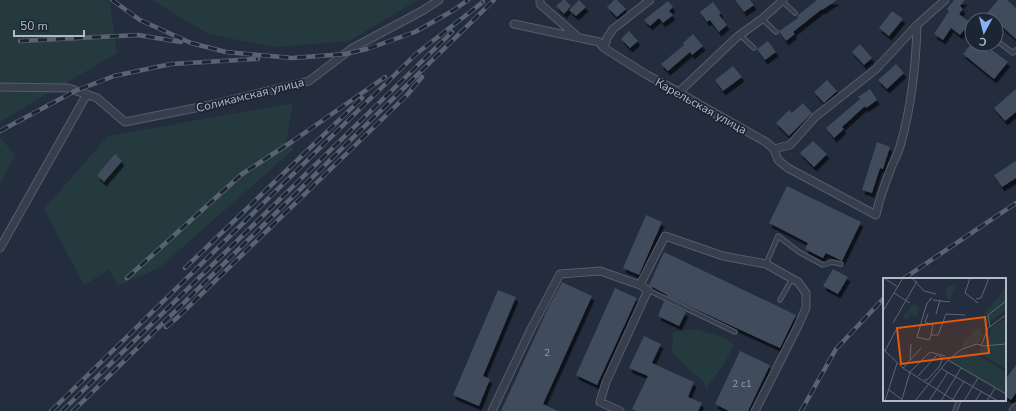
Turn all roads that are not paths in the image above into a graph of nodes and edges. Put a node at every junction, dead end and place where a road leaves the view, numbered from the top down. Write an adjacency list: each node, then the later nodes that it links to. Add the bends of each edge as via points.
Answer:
1 (439, 0): 19 (street, Соликамская улица, via 351,49 309,81 215,104 125,122 97,98)
2 (540, 0): 12 (street, via 540,4)
3 (650, 0): 14 (street, via 613,29)
4 (945, 0): 9 (street)
5 (783, 1): 6 (lane); 7 (street)
6 (795, 13)
7 (762, 19): 10 (lane); 11 (street)
8 (514, 24): 12 (street, Карельская улица)
9 (917, 25): 20 (street, via 876,69 815,118 790,145); 20 (street, Карельская улица, via 913,75 901,144 878,202 876,215 788,168 778,160)
10 (776, 32)
11 (740, 35): 15 (lane); 18 (street)
12 (579, 38): 14 (street, Карельская улица, via 599,42)
13 (1004, 46): 16 (lane, via 1013,53)
14 (604, 48): 18 (street, Карельская улица)
15 (754, 48)
16 (1016, 50)
17 (0, 87): 19 (street, via 68,88)
18 (679, 92): 20 (street, Карельская улица)
19 (87, 94): 21 (street)
20 (774, 149)
21 (0, 248)
22 (766, 264): 23 (lane, via 778,236 799,252 823,264); 24 (street); 25 (street, via 723,256 665,236)
23 (841, 264)
24 (792, 279): 27 (lane); 33 (street, via 798,282 806,294 806,308)
25 (640, 286): 26 (street); 31 (street, via 600,270 560,274)
26 (648, 290): 28 (lane); 32 (street, via 606,382 600,402)
27 (780, 300)
28 (735, 332)
29 (959, 401): 34 (lane)
30 (1016, 407): 35 (street)
31 (492, 411)
32 (620, 411)
33 (755, 411)
34 (955, 411)
35 (1013, 411)

